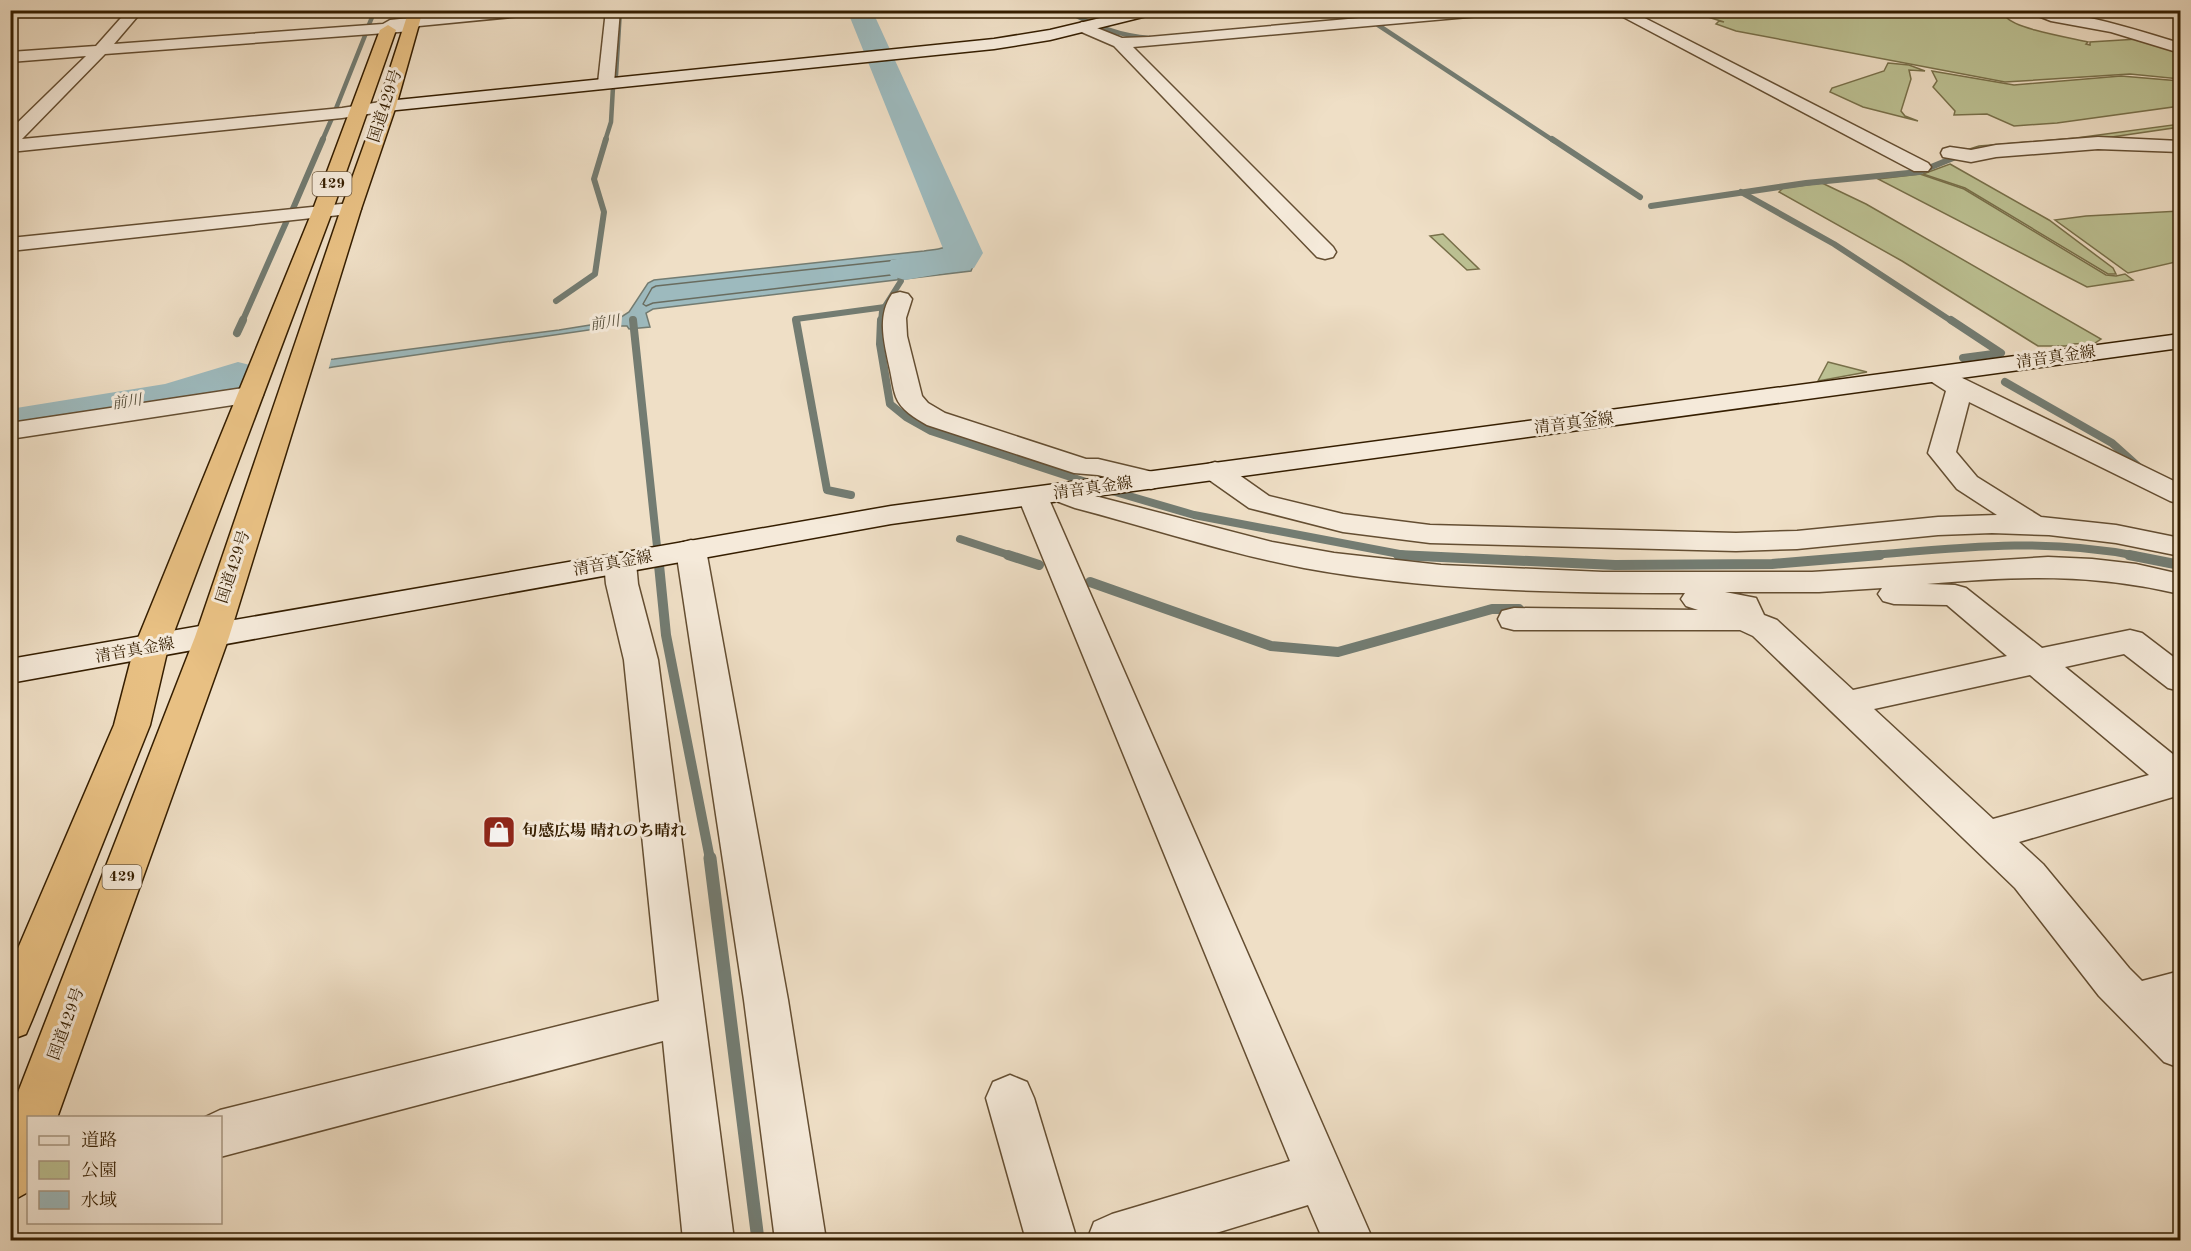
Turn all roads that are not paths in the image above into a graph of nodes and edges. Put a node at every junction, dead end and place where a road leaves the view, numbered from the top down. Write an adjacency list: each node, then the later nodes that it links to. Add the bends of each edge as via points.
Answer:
1 (136, 10): 14 (street)
2 (542, 10): 9 (street)
3 (612, 10): 16 (street)
4 (1080, 10): 11 (street)
5 (1155, 10): 11 (street)
6 (1502, 10): 12 (street)
7 (1617, 10): 22 (street)
8 (2030, 10): 13 (street)
9 (413, 19): 10 (street); 17 (highway, 国道429号 / 429)
10 (392, 21): 14 (street); 18 (highway, 国道429号 / 429)
11 (1093, 25): 12 (street); 16 (street, via 1010,42)
12 (1120, 43): 26 (street)
13 (2181, 48)
14 (100, 50): 15 (street); 19 (street)
15 (10, 57)
16 (606, 83): 17 (street)
17 (387, 106): 18 (street); 23 (highway, 国道429号 / 429)
18 (360, 111): 19 (street); 24 (highway, 国道429号 / 429)
19 (10, 143)
20 (2181, 147): 21 (street, via 2098,143)
21 (1958, 155)
22 (1921, 167)
23 (351, 209): 24 (street); 46 (highway, 国道429号 / 429)
24 (322, 212): 25 (street); 30 (highway, 国道429号 / 429)
25 (10, 244)
26 (1325, 252)
27 (900, 299): 33 (street, via 894,318 896,336 909,398 919,409 936,419 1084,467)
28 (2181, 341): 29 (street, 清音真金線)
29 (1948, 381): 32 (street, 清音真金線); 35 (street); 36 (street, via 1942,453 1967,483)
30 (251, 392): 31 (street); 47 (highway, 国道429号 / 429)
31 (10, 431)
32 (1215, 471): 33 (street, 清音真金線); 40 (street, via 1259,502 1343,523 1430,534)
33 (1147, 481): 34 (street, 清音真金線)
34 (1057, 494): 38 (street, 清音真金線, via 891,515); 40 (street, via 1331,563 1429,574); 62 (street)
35 (2181, 495)
36 (2034, 526): 37 (street, via 2116,534); 40 (street, via 1938,526)
37 (2181, 547)
38 (684, 551): 39 (street, 清音真金線); 65 (street, via 765,1000)
39 (629, 561): 46 (street, 清音真金線); 55 (street, via 622,584 641,660)
40 (1562, 561): 42 (street)
41 (1860, 579): 42 (street); 43 (street, via 1966,569 2066,566); 48 (street, via 1870,588 1894,594 1956,595)
42 (1620, 581): 44 (street, via 1653,593 1745,606)
43 (2181, 584)
44 (1748, 617): 45 (street); 54 (street, via 1765,628 2029,876 2114,982)
45 (1514, 619)
46 (212, 637): 47 (street, 清音真金線); 59 (highway, 国道429号 / 429)
47 (151, 648): 49 (street, 清音真金線); 56 (highway, 国道429号 / 429, via 132,724)
48 (2037, 660): 50 (street, via 2130,641); 51 (street); 52 (street)
49 (10, 671)
50 (2181, 679)
51 (1864, 699)
52 (2181, 781): 53 (street)
53 (2006, 830)
54 (2152, 998): 57 (street)
55 (684, 1015): 61 (street); 64 (street)
56 (10, 1020)
57 (2181, 1047)
58 (1010, 1098): 66 (street)
59 (34, 1116)
60 (27, 1131): 63 (highway)
61 (222, 1133)
62 (1321, 1176): 67 (street); 68 (street)
63 (10, 1177)
64 (709, 1240)
65 (801, 1240)
66 (1052, 1240)
67 (1112, 1240)
68 (1348, 1240)

